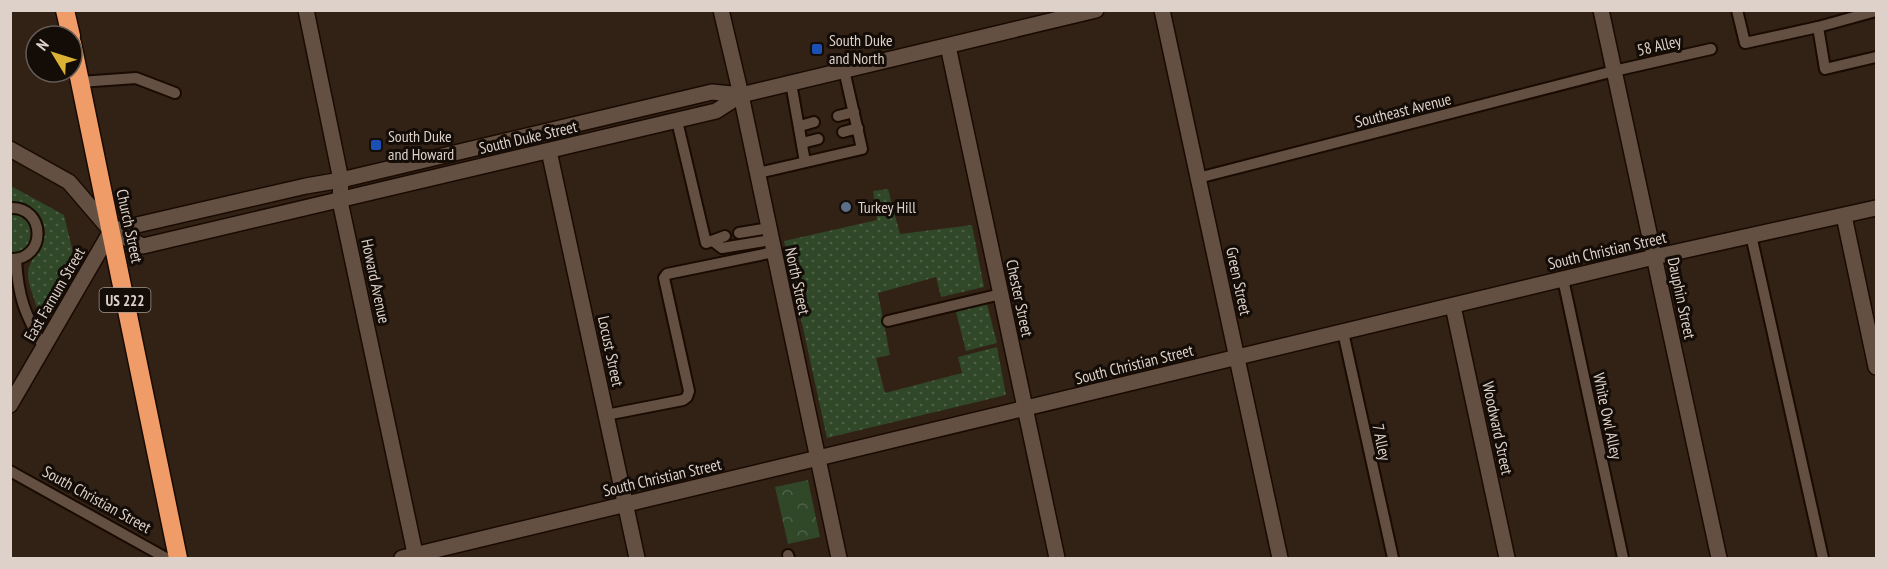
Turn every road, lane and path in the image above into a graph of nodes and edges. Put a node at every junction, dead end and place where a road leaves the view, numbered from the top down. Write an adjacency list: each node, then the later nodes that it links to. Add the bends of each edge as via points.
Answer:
1 (306, 10): 34 (street, Howard Avenue)
2 (721, 10): 19 (street, North Street)
3 (1096, 10): 10 (street, South Duke Street)
4 (1162, 10): 33 (street, Green Street)
5 (1601, 10): 14 (street, Dauphin Street)
6 (1737, 10): 9 (lane, via 1745,43)
7 (1876, 11): 8 (lane)
8 (1859, 13): 9 (lane)
9 (1818, 27): 12 (lane, via 1825,69)
10 (948, 46): 13 (street, South Duke Street); 48 (street, Chester Street)
11 (1711, 49): 14 (lane, 58 Alley)
12 (1876, 57)
13 (844, 70): 16 (street, South Duke Street); 20 (lane)
14 (1614, 71): 33 (lane, Southeast Avenue); 45 (street, Dauphin Street)
15 (84, 82): 18 (lane, via 136,78)
16 (791, 83): 19 (street, South Duke Street); 24 (lane)
17 (80, 84): 39 (highway, Church Street / US 222)
18 (175, 93)
19 (741, 95): 22 (street, South Duke Street, via 716,111); 32 (street, North Street); 34 (street, South Duke Street, via 712,92)
20 (854, 112): 21 (lane); 25 (lane)
21 (838, 116)
22 (677, 120): 30 (street, South Duke Street); 44 (lane)
23 (814, 122): 24 (lane)
24 (800, 126): 28 (lane)
25 (858, 128): 26 (lane); 31 (lane, via 862,149)
26 (843, 132)
27 (818, 139): 28 (lane)
28 (802, 143): 31 (lane)
29 (10, 149): 39 (street, South Duke Street, via 69,182)
30 (549, 151): 35 (street, South Duke Street); 57 (street, Locust Street)
31 (805, 162): 32 (lane)
32 (758, 173): 43 (street, North Street)
33 (1198, 178): 53 (street, Green Street)
34 (341, 180): 35 (street, Howard Avenue); 39 (street, South Duke Street)
35 (340, 201): 39 (street, South Duke Street, via 143,246); 61 (street, Howard Avenue)
36 (10, 208): 46 (lane, via 31,215 38,229 31,252)
37 (1876, 208): 38 (street, South Christian Street)
38 (1844, 216): 41 (street, South Christian Street); 54 (street)
39 (111, 231): 52 (street, East Farnum Street); 63 (highway, Church Street / US 222)
40 (739, 233): 43 (lane)
41 (1751, 235): 45 (street, South Christian Street); 72 (lane)
42 (725, 236): 44 (lane)
43 (771, 240): 44 (lane, via 722,248); 57 (lane, via 667,274 664,278 689,391 687,397); 58 (street, North Street)
44 (710, 242)
45 (1654, 257): 47 (street, South Christian Street); 71 (street, Dauphin Street)
46 (13, 259): 52 (lane, via 21,302)
47 (1563, 279): 49 (street, South Christian Street); 70 (lane, White Owl Alley)
48 (1001, 294): 50 (lane); 56 (street, Chester Street)
49 (1453, 306): 51 (street, South Christian Street); 69 (street, Woodward Street)
50 (888, 321)
51 (1343, 332): 53 (street, South Christian Street); 68 (lane, 7 Alley)
52 (44, 348): 55 (street, East Farnum Street)
53 (1237, 358): 56 (street, South Christian Street); 67 (street, Green Street)
54 (1876, 367)
55 (10, 405)
56 (1025, 407): 58 (street, South Christian Street); 66 (street, Chester Street)
57 (606, 415): 60 (street, Locust Street)
58 (818, 459): 60 (street, South Christian Street); 65 (street, North Street)
59 (10, 471): 62 (lane, South Christian Street)
60 (626, 504): 61 (street, South Christian Street); 64 (street, Locust Street)
61 (411, 557)
62 (166, 558)
63 (178, 558)
64 (637, 558)
65 (839, 558)
66 (1057, 558)
67 (1280, 558)
68 (1393, 558)
69 (1508, 558)
70 (1623, 558)
71 (1719, 558)
72 (1823, 558)

